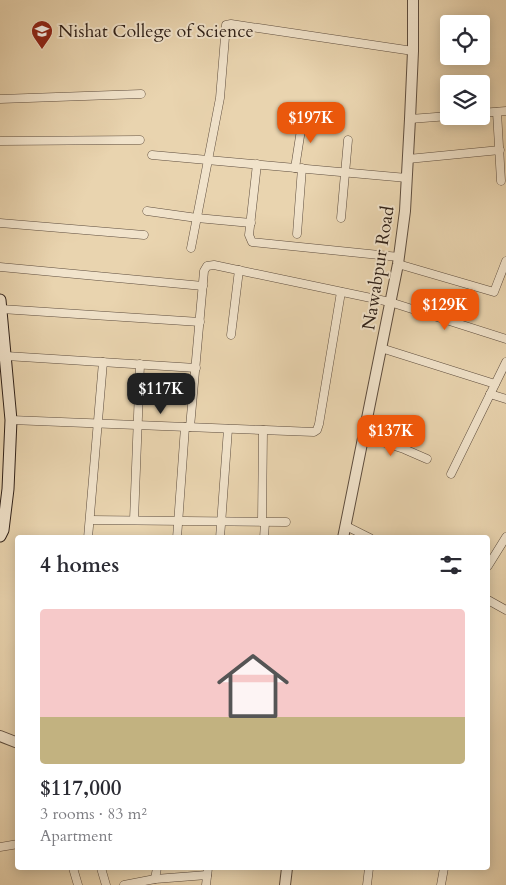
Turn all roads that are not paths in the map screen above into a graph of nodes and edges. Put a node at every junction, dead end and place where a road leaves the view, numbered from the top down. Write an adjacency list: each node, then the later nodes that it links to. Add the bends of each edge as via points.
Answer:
1 (413, 0): 2 (street, Nawabpur Road)
2 (413, 51): 10 (street, Nawabpur Road); 17 (street, via 228,24)
3 (141, 94): 4 (street)
4 (0, 98)
5 (506, 111): 7 (street)
6 (490, 112): 7 (street)
7 (497, 112): 14 (street)
8 (304, 117): 19 (street)
9 (440, 117): 10 (street)
10 (410, 119): 16 (street, Nawabpur Road)
11 (140, 140): 13 (street)
12 (348, 140): 20 (street)
13 (0, 141)
14 (500, 150): 16 (street); 22 (street)
15 (152, 155): 17 (street)
16 (408, 159): 21 (street, Nawabpur Road)
17 (209, 160): 18 (street); 24 (street)
18 (257, 164): 19 (street); 27 (street)
19 (299, 168): 20 (street); 28 (street)
20 (345, 172): 21 (street); 25 (street)
21 (407, 178): 31 (street, Nawabpur Road)
22 (501, 181)
23 (147, 211): 24 (street)
24 (197, 218): 27 (street); 30 (street)
25 (341, 218)
26 (0, 223): 29 (street)
27 (251, 223): 31 (street, via 252,242)
28 (297, 234)
29 (144, 235)
30 (191, 248)
31 (398, 260): 32 (street, via 494,292); 37 (street, Nawabpur Road)
32 (506, 261)
33 (0, 267): 35 (street)
34 (239, 270): 35 (street, via 207,266); 36 (street); 40 (street)
35 (203, 286): 39 (street)
36 (341, 292): 37 (street); 56 (street, via 318,430)
37 (390, 302): 41 (street); 42 (street, Nawabpur Road)
38 (0, 305): 39 (street); 43 (main road)
39 (200, 322): 47 (street)
40 (231, 335)
41 (506, 339)
42 (381, 348): 48 (street); 57 (street, Nawabpur Road)
43 (6, 356): 44 (street); 51 (main road)
44 (103, 362): 46 (street); 52 (street)
45 (506, 362): 48 (street)
46 (140, 364): 47 (street); 53 (street)
47 (196, 368): 54 (street)
48 (495, 384): 49 (street)
49 (490, 394): 50 (street); 59 (street)
50 (506, 399)
51 (11, 420): 52 (street); 73 (main road, via 8,489)
52 (98, 424): 53 (street); 60 (street)
53 (138, 425): 54 (street); 61 (street)
54 (187, 427): 55 (street); 62 (street)
55 (228, 429): 56 (street); 63 (street)
56 (263, 430): 64 (street)
57 (364, 436): 58 (street); 66 (street, Nawabpur Road)
58 (426, 459)
59 (451, 474)
60 (90, 520): 61 (street); 67 (street)
61 (134, 520): 62 (street)
62 (178, 521): 63 (street); 68 (street)
63 (221, 521): 64 (street); 69 (street)
64 (263, 522): 65 (street); 70 (street)
65 (286, 522)
66 (346, 526): 71 (street, Nawabpur Road); 72 (street)
67 (88, 535)
68 (177, 535)
69 (220, 535)
70 (264, 535)
71 (344, 535)
72 (364, 535)
73 (0, 536)
74 (506, 537): 75 (street)
75 (490, 563)
76 (490, 601): 77 (street)
77 (506, 610)
78 (0, 736): 79 (street)
79 (15, 742)
80 (15, 844): 81 (street)
81 (0, 847)
82 (74, 870): 90 (street)
83 (102, 870): 91 (street)
84 (157, 870): 89 (street)
85 (287, 870): 94 (street)
86 (369, 870): 95 (street)
87 (444, 870): 96 (street)
88 (208, 871): 89 (street); 93 (street)
89 (155, 879): 92 (street)
90 (78, 885)
91 (106, 885)
92 (124, 885)
93 (206, 885)
94 (285, 885)
95 (367, 885)
96 (441, 885)

